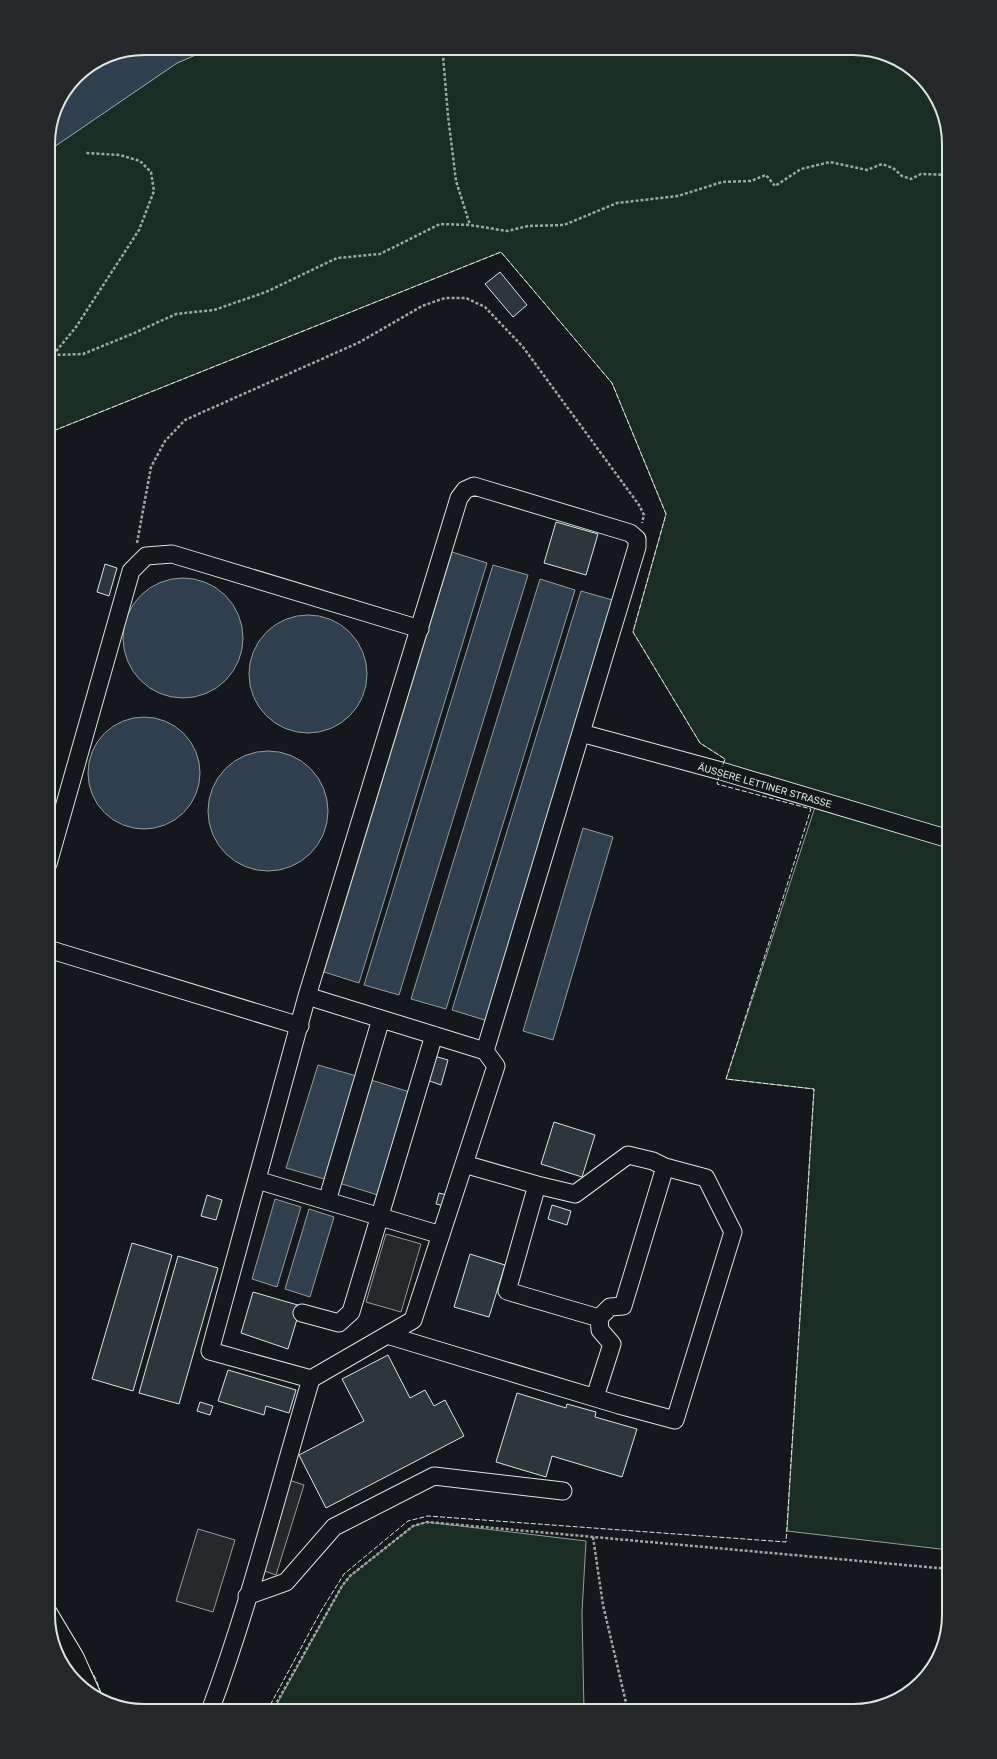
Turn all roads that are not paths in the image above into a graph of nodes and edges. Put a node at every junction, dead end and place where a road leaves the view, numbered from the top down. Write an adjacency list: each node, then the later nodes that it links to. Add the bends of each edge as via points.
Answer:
1 (420, 629): 2 (street, via 460,498 465,490 474,486 630,533 637,539 637,547); 4 (street, via 172,554 146,556 131,571); 6 (street)
2 (581, 733): 3 (street, ÄUSSERE LETTINER STRASSE, via 721,771); 10 (street)
3 (942, 837)
4 (55, 839)
5 (55, 951): 8 (street)
6 (307, 996): 7 (street); 8 (street)
7 (381, 1019): 9 (street); 15 (street)
8 (300, 1026): 13 (street)
9 (434, 1035): 10 (street); 16 (street)
10 (485, 1051): 11 (street, via 496,1066)
11 (464, 1164): 14 (street); 17 (street)
12 (665, 1167): 14 (street, via 653,1161 628,1155 575,1194); 19 (street, via 623,1306 610,1308); 22 (street, via 706,1178 733,1232 675,1420)
13 (258, 1180): 15 (street); 21 (street, via 210,1351)
14 (537, 1185): 19 (street, via 507,1291)
15 (327, 1201): 16 (street)
16 (380, 1217): 17 (street); 18 (street, via 351,1312 339,1323)
17 (441, 1235): 20 (street, via 413,1320)
18 (302, 1313)
19 (599, 1318): 22 (street, via 600,1330 612,1344)
20 (387, 1335): 21 (street); 22 (street)
21 (311, 1379): 24 (street)
22 (596, 1398)
23 (563, 1491): 24 (street, via 434,1476 334,1527 286,1582)
24 (247, 1596): 27 (street)
25 (56, 1625): 26 (street, via 75,1657)
26 (86, 1683)
27 (213, 1704)

